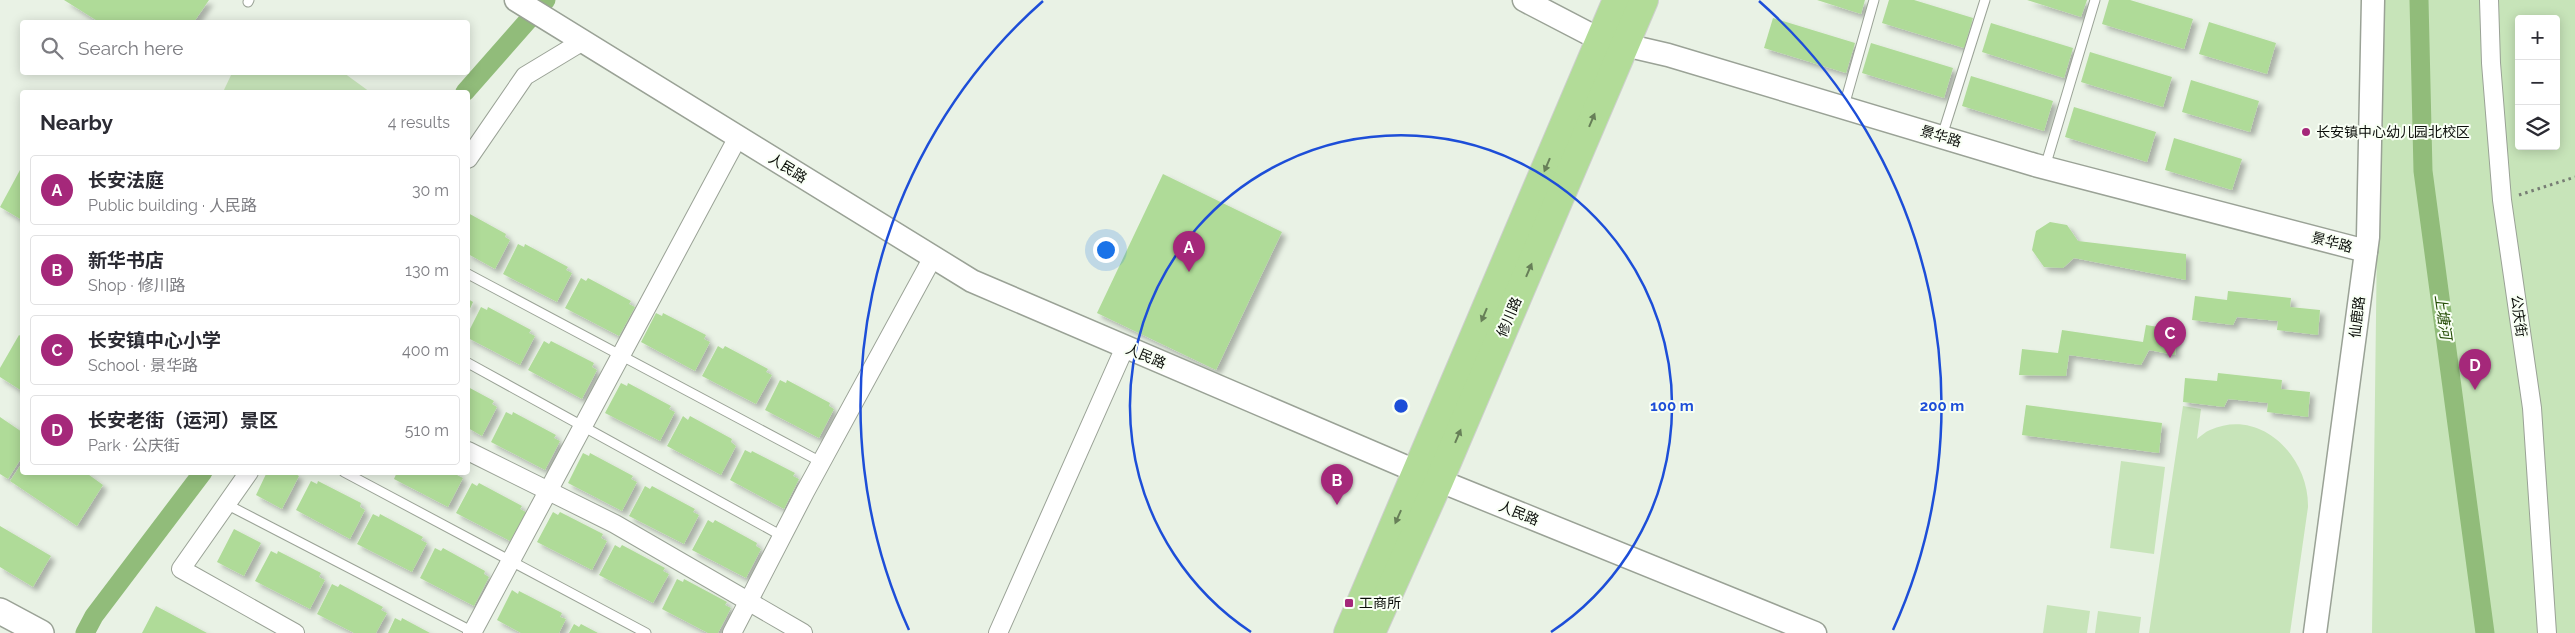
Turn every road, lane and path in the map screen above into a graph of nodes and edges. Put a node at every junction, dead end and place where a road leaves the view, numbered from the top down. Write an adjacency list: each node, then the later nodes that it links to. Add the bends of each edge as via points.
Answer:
1 (516, 0): 10 (street, 人民路)
2 (1524, 0): 11 (street, 景华路)
3 (1617, 0): 11 (main road, 修川路)
4 (1644, 0): 11 (main road, 修川路)
5 (1874, 0): 12 (lane)
6 (1985, 0): 13 (lane)
7 (2095, 0): 16 (lane)
8 (2373, 0): 19 (street, 仙鹿路)
9 (2489, 0): 18 (street, 公庆街)
10 (578, 38): 14 (street, 人民路); 15 (street, via 525,76)
11 (1612, 42): 12 (street, 景华路, via 1668,54); 30 (main road, 修川路)
12 (1844, 106): 13 (street, 景华路)
13 (1942, 136): 16 (street, 景华路)
14 (738, 137): 20 (street, 人民路); 23 (street)
15 (470, 156)
16 (2045, 168): 19 (street, 景华路)
17 (2575, 177): 18 (path)
18 (2502, 200): 37 (street, 公庆街, via 2532,408)
19 (2366, 251): 48 (street, 仙鹿路)
20 (933, 257): 22 (street, 人民路, via 972,281); 27 (street)
21 (470, 275): 23 (lane)
22 (1125, 346): 30 (street, 人民路); 44 (street)
23 (620, 355): 25 (street); 27 (lane)
24 (470, 364): 25 (lane)
25 (582, 426): 31 (street); 33 (lane)
26 (470, 452): 31 (street)
27 (821, 462): 33 (street)
28 (247, 475): 32 (street)
29 (350, 475): 34 (lane)
30 (1429, 476): 45 (main road, 修川路, one-way to 45); 46 (main road, 修川路); 47 (street, 人民路)
31 (548, 491): 34 (street); 35 (street, via 615,524)
32 (226, 504): 39 (street, via 181,569); 40 (lane)
33 (782, 536): 35 (street)
34 (510, 561): 40 (street); 41 (lane)
35 (748, 601): 42 (street); 43 (street)
36 (0, 611): 38 (main road)
37 (2546, 627)
38 (33, 629)
39 (295, 633)
40 (473, 633)
41 (646, 633)
42 (732, 633)
43 (803, 633)
44 (998, 633)
45 (1348, 633)
46 (1370, 633)
47 (1815, 633)
48 (2316, 633)

